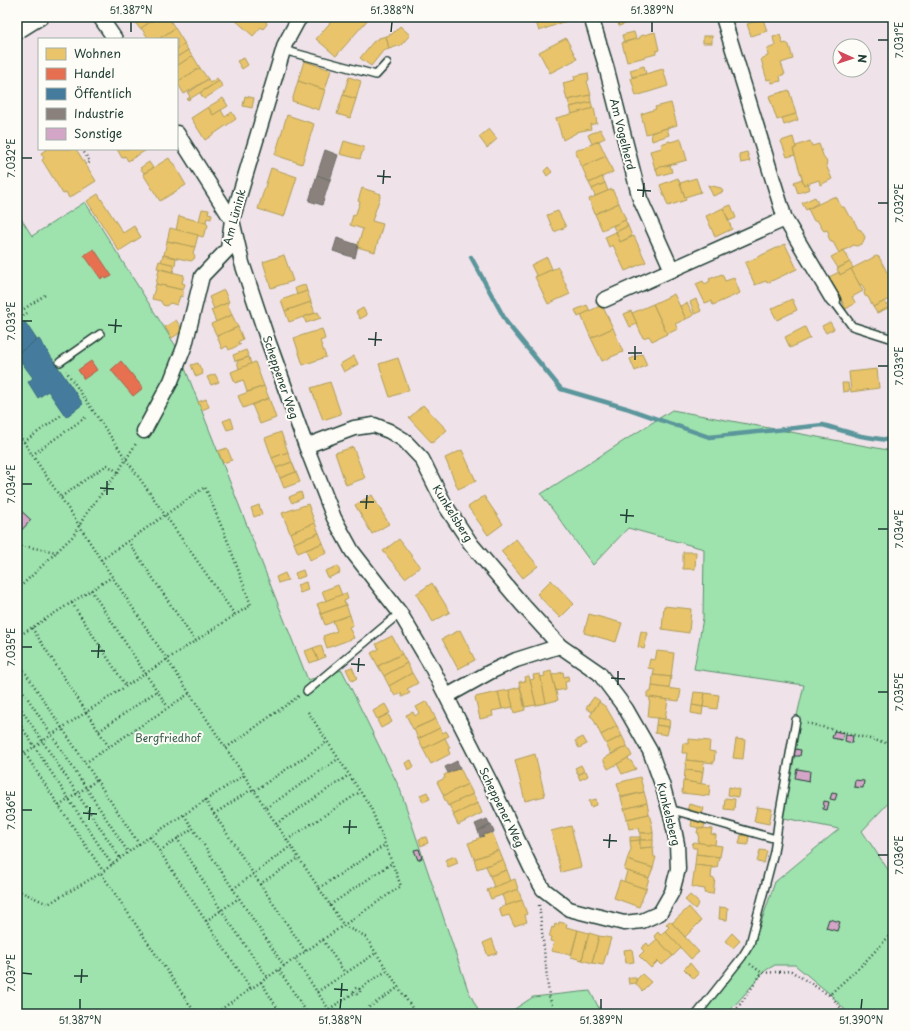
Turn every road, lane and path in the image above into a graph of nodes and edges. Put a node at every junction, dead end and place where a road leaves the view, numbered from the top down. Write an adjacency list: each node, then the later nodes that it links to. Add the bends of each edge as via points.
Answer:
1 (41, 17): 6 (street)
2 (100, 17): 7 (street)
3 (301, 17): 8 (street, Am Lünink)
4 (591, 17): 15 (street, Am Vogelherd, via 640,199)
5 (723, 17): 13 (street)
6 (17, 32)
7 (114, 38)
8 (283, 50): 9 (lane, via 376,75); 14 (street, Am Lünink)
9 (387, 63)
10 (178, 134): 14 (street, Scheppener Weg)
11 (83, 150): 12 (path, via 90,162)
12 (86, 165)
13 (785, 219): 15 (street); 18 (street)
14 (232, 220): 27 (street, Am Lünink, via 228,248 202,276 185,345 171,381); 30 (street, Scheppener Weg, via 242,264)
15 (672, 270): 17 (street)
16 (45, 295): 19 (path)
17 (604, 300)
18 (833, 300): 23 (lane, via 852,326)
19 (24, 309)
20 (27, 313): 21 (path)
21 (17, 320)
22 (100, 334): 24 (lane)
23 (893, 338)
24 (60, 362): 32 (path)
25 (63, 414): 29 (path)
26 (86, 418): 31 (path)
27 (144, 431): 32 (path)
28 (17, 432): 29 (path)
29 (24, 442): 31 (path)
30 (306, 446): 45 (street, Scheppener Weg, via 334,518 352,551); 50 (street, Kunkelsberg, via 354,428 374,425 404,440 422,459 445,505 471,544)
31 (32, 455): 34 (path)
32 (126, 459): 33 (path); 35 (path)
33 (118, 472): 34 (path, via 107,465); 36 (path)
34 (61, 497): 36 (path)
35 (165, 515): 37 (path); 46 (path); 46 (path, via 206,487 251,605)
36 (79, 525): 39 (path, via 73,536); 40 (path)
37 (128, 541): 40 (path); 49 (path)
38 (17, 545): 39 (path)
39 (57, 552): 42 (path)
40 (100, 560): 41 (path)
41 (112, 577): 43 (path); 51 (path)
42 (17, 590)
43 (91, 590): 44 (path); 53 (path)
44 (72, 603): 47 (path); 55 (path)
45 (400, 614): 57 (lane); 59 (street, Scheppener Weg, via 430,662)
46 (235, 615): 49 (path)
47 (32, 628): 48 (path); 62 (path)
48 (17, 637)
49 (195, 641): 51 (path)
50 (560, 646): 59 (street, via 516,660); 90 (street, Kunkelsberg, via 599,673 626,709 650,751)
51 (167, 659): 53 (path); 58 (path)
52 (17, 660): 66 (path)
53 (145, 673): 55 (path); 56 (path)
54 (17, 682): 68 (path)
55 (126, 686): 62 (path)
56 (157, 691): 61 (path); 67 (path)
57 (307, 691): 75 (path)
58 (190, 693): 61 (path); 75 (path)
59 (447, 696): 113 (street, Scheppener Weg)
60 (17, 703): 70 (path)
61 (168, 707): 74 (path)
62 (87, 712): 66 (path); 67 (path)
63 (308, 712): 71 (path)
64 (17, 720): 73 (path)
65 (796, 720): 72 (path); 97 (lane)
66 (62, 728): 68 (path); 78 (path)
67 (99, 730): 74 (path)
68 (52, 735): 70 (path); 82 (path)
69 (17, 741): 76 (path)
70 (42, 742): 73 (path); 85 (path)
71 (327, 742): 77 (path); 83 (path)
72 (893, 746)
73 (35, 747): 76 (path); 86 (path)
74 (109, 747): 78 (path)
75 (226, 748): 79 (path)
76 (25, 753): 88 (path)
77 (338, 759): 80 (path); 89 (path)
78 (85, 763): 81 (path)
79 (244, 775): 83 (path); 87 (path)
80 (349, 775): 84 (path); 93 (path)
81 (97, 780): 82 (path); 99 (path)
82 (86, 788): 85 (path); 103 (path)
83 (254, 790): 89 (path); 92 (path)
84 (360, 792): 98 (path); 100 (path, via 371,808)
85 (77, 793): 86 (path); 104 (path)
86 (69, 799): 88 (path); 107 (path)
87 (205, 800): 91 (path); 92 (path)
88 (59, 806): 108 (path)
89 (266, 808): 93 (path)
90 (669, 809): 97 (lane); 113 (street, Kunkelsberg, via 677,844 678,869 672,892 660,913 642,921 624,923 569,909)
91 (184, 814): 94 (path); 95 (path)
92 (214, 814): 109 (path)
93 (276, 824): 98 (path)
94 (192, 828): 96 (path); 112 (path)
95 (150, 837): 99 (path); 102 (path)
96 (177, 838): 102 (path); 117 (path)
97 (776, 839): 124 (lane, via 750,944)
98 (287, 840): 101 (path)
99 (139, 844): 103 (path)
100 (385, 845): 106 (path); 111 (path)
101 (291, 846): 105 (path); 109 (path)
102 (160, 851): 118 (path)
103 (128, 852): 104 (path)
104 (120, 858): 107 (path)
105 (299, 858): 110 (path); 111 (path)
106 (392, 863): 116 (path); 119 (path, via 401,886)
107 (112, 864): 108 (path)
108 (102, 872): 114 (path, via 48,904); 139 (path)
109 (254, 874): 110 (path); 112 (path)
110 (260, 884): 122 (path)
111 (319, 888): 116 (path)
112 (233, 889): 115 (path)
113 (543, 889): 137 (path, via 539,901 540,913 549,996)
114 (17, 890)
115 (239, 898): 117 (path); 126 (path)
116 (330, 905): 119 (path)
117 (221, 910): 118 (path); 131 (path)
118 (206, 921): 134 (path)
119 (344, 926): 121 (path); 123 (path, via 365,936)
120 (893, 932): 136 (path)
121 (323, 940): 122 (path); 129 (path)
122 (306, 952): 125 (path)
123 (376, 953): 128 (path); 129 (path)
124 (742, 957): 130 (path); 148 (lane)
125 (295, 959): 126 (path); 135 (path)
126 (284, 966): 127 (path)
127 (279, 970): 131 (path); 142 (path)
128 (388, 970): 133 (path); 138 (path, via 359,989 358,994 354,993)
129 (345, 973): 135 (path)
130 (762, 974): 136 (path, via 791,971); 149 (path)
131 (268, 978): 132 (path)
132 (261, 982): 134 (path); 141 (path)
133 (399, 987): 144 (path); 145 (path)
134 (250, 989): 140 (path)
135 (317, 992): 138 (path)
136 (830, 994): 150 (path)
137 (553, 1008): 146 (path); 147 (path)
138 (329, 1009): 143 (path)
139 (196, 1014)
140 (214, 1014)
141 (282, 1014)
142 (308, 1014)
143 (332, 1014)
144 (359, 1014)
145 (416, 1014)
146 (548, 1014)
147 (556, 1014)
148 (697, 1014)
149 (732, 1014)
150 (845, 1014)

